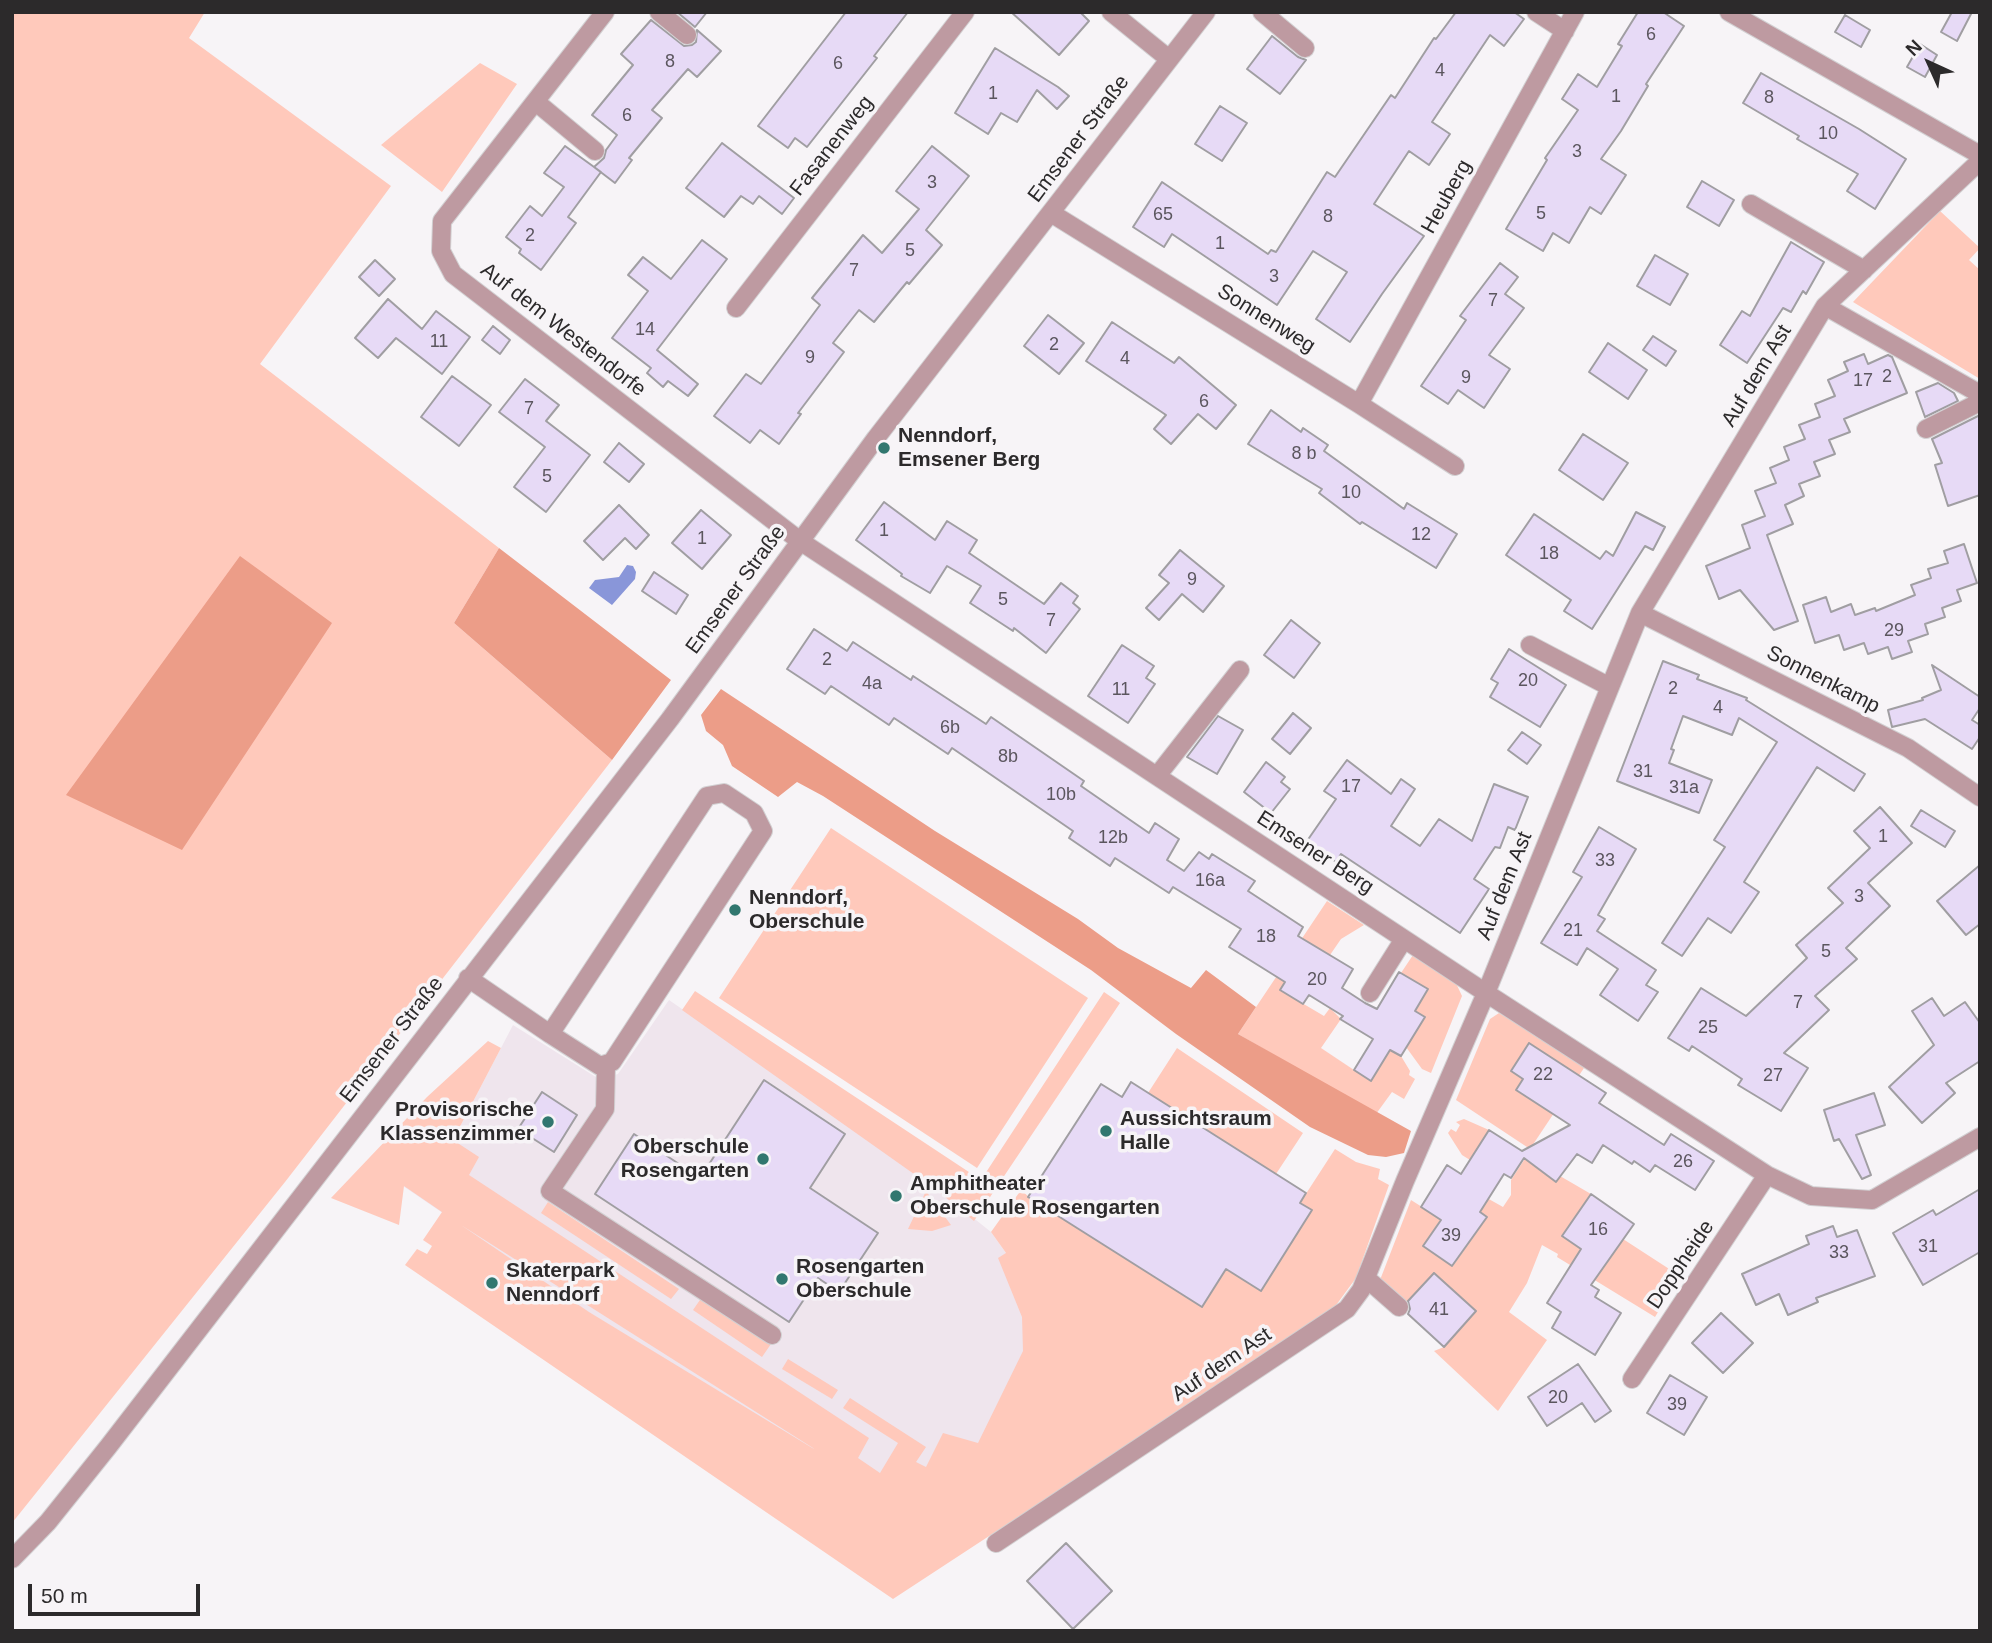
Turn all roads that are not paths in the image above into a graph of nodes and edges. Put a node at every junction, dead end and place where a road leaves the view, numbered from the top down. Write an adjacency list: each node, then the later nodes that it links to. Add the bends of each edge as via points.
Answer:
1 (605, 12): 14 (street, Auf dem Westendorfe)
2 (659, 12): 11 (street)
3 (965, 12): 22 (street, Fasanenweg)
4 (1111, 12): 13 (street)
5 (1206, 12): 13 (street, Emsener Straße)
6 (1262, 12): 12 (street)
7 (1536, 12): 10 (street)
8 (1575, 12): 10 (street, Heuberg)
9 (1729, 12): 16 (street)
10 (1565, 31): 25 (street, Heuberg)
11 (687, 35)
12 (1305, 48)
13 (1170, 59): 19 (street, Emsener Straße)
14 (536, 102): 15 (street); 28 (street, Auf dem Westendorfe, via 442,221 441,251 453,274)
15 (595, 150)
16 (1980, 155)
17 (1980, 161): 20 (street, Auf dem Ast)
18 (1751, 204): 20 (street)
19 (1051, 213): 25 (street, Sonnenweg); 28 (street, Emsener Straße)
20 (1864, 270): 21 (street, Auf dem Ast)
21 (1825, 306): 23 (street); 29 (street, Auf dem Ast)
22 (736, 308)
23 (1980, 394)
24 (1980, 402): 26 (street)
25 (1359, 404): 27 (street, Sonnenweg)
26 (1926, 429)
27 (1455, 466)
28 (800, 541): 33 (street, Emsener Berg); 36 (street, Emsener Straße, via 670,719)
29 (1640, 613): 32 (street, Auf dem Ast); 34 (street, Sonnenkamp, via 1908,748)
30 (1530, 645): 32 (street)
31 (1240, 670): 33 (street)
32 (1609, 687): 38 (street, Auf dem Ast)
33 (1157, 776): 35 (street, Emsener Berg)
34 (1980, 797)
35 (1404, 939): 37 (street); 38 (street, Emsener Berg)
36 (468, 978): 39 (street); 48 (street, Emsener Straße, via 108,1447)
37 (1370, 993)
38 (1486, 993): 42 (street, Emsener Berg); 43 (street, Auf dem Ast)
39 (550, 1034): 40 (street, via 600,1066); 40 (street, via 707,796 724,793 754,813 763,831 612,1062)
40 (606, 1064): 45 (street, via 605,1109 550,1191)
41 (1980, 1137): 42 (street, Emsener Berg, via 1872,1200 1811,1196)
42 (1767, 1175): 46 (street, Doppheide)
43 (1366, 1278): 44 (street); 47 (street, Auf dem Ast, via 1347,1309)
44 (1399, 1307)
45 (772, 1335)
46 (1632, 1379)
47 (996, 1542)
48 (12, 1559)

